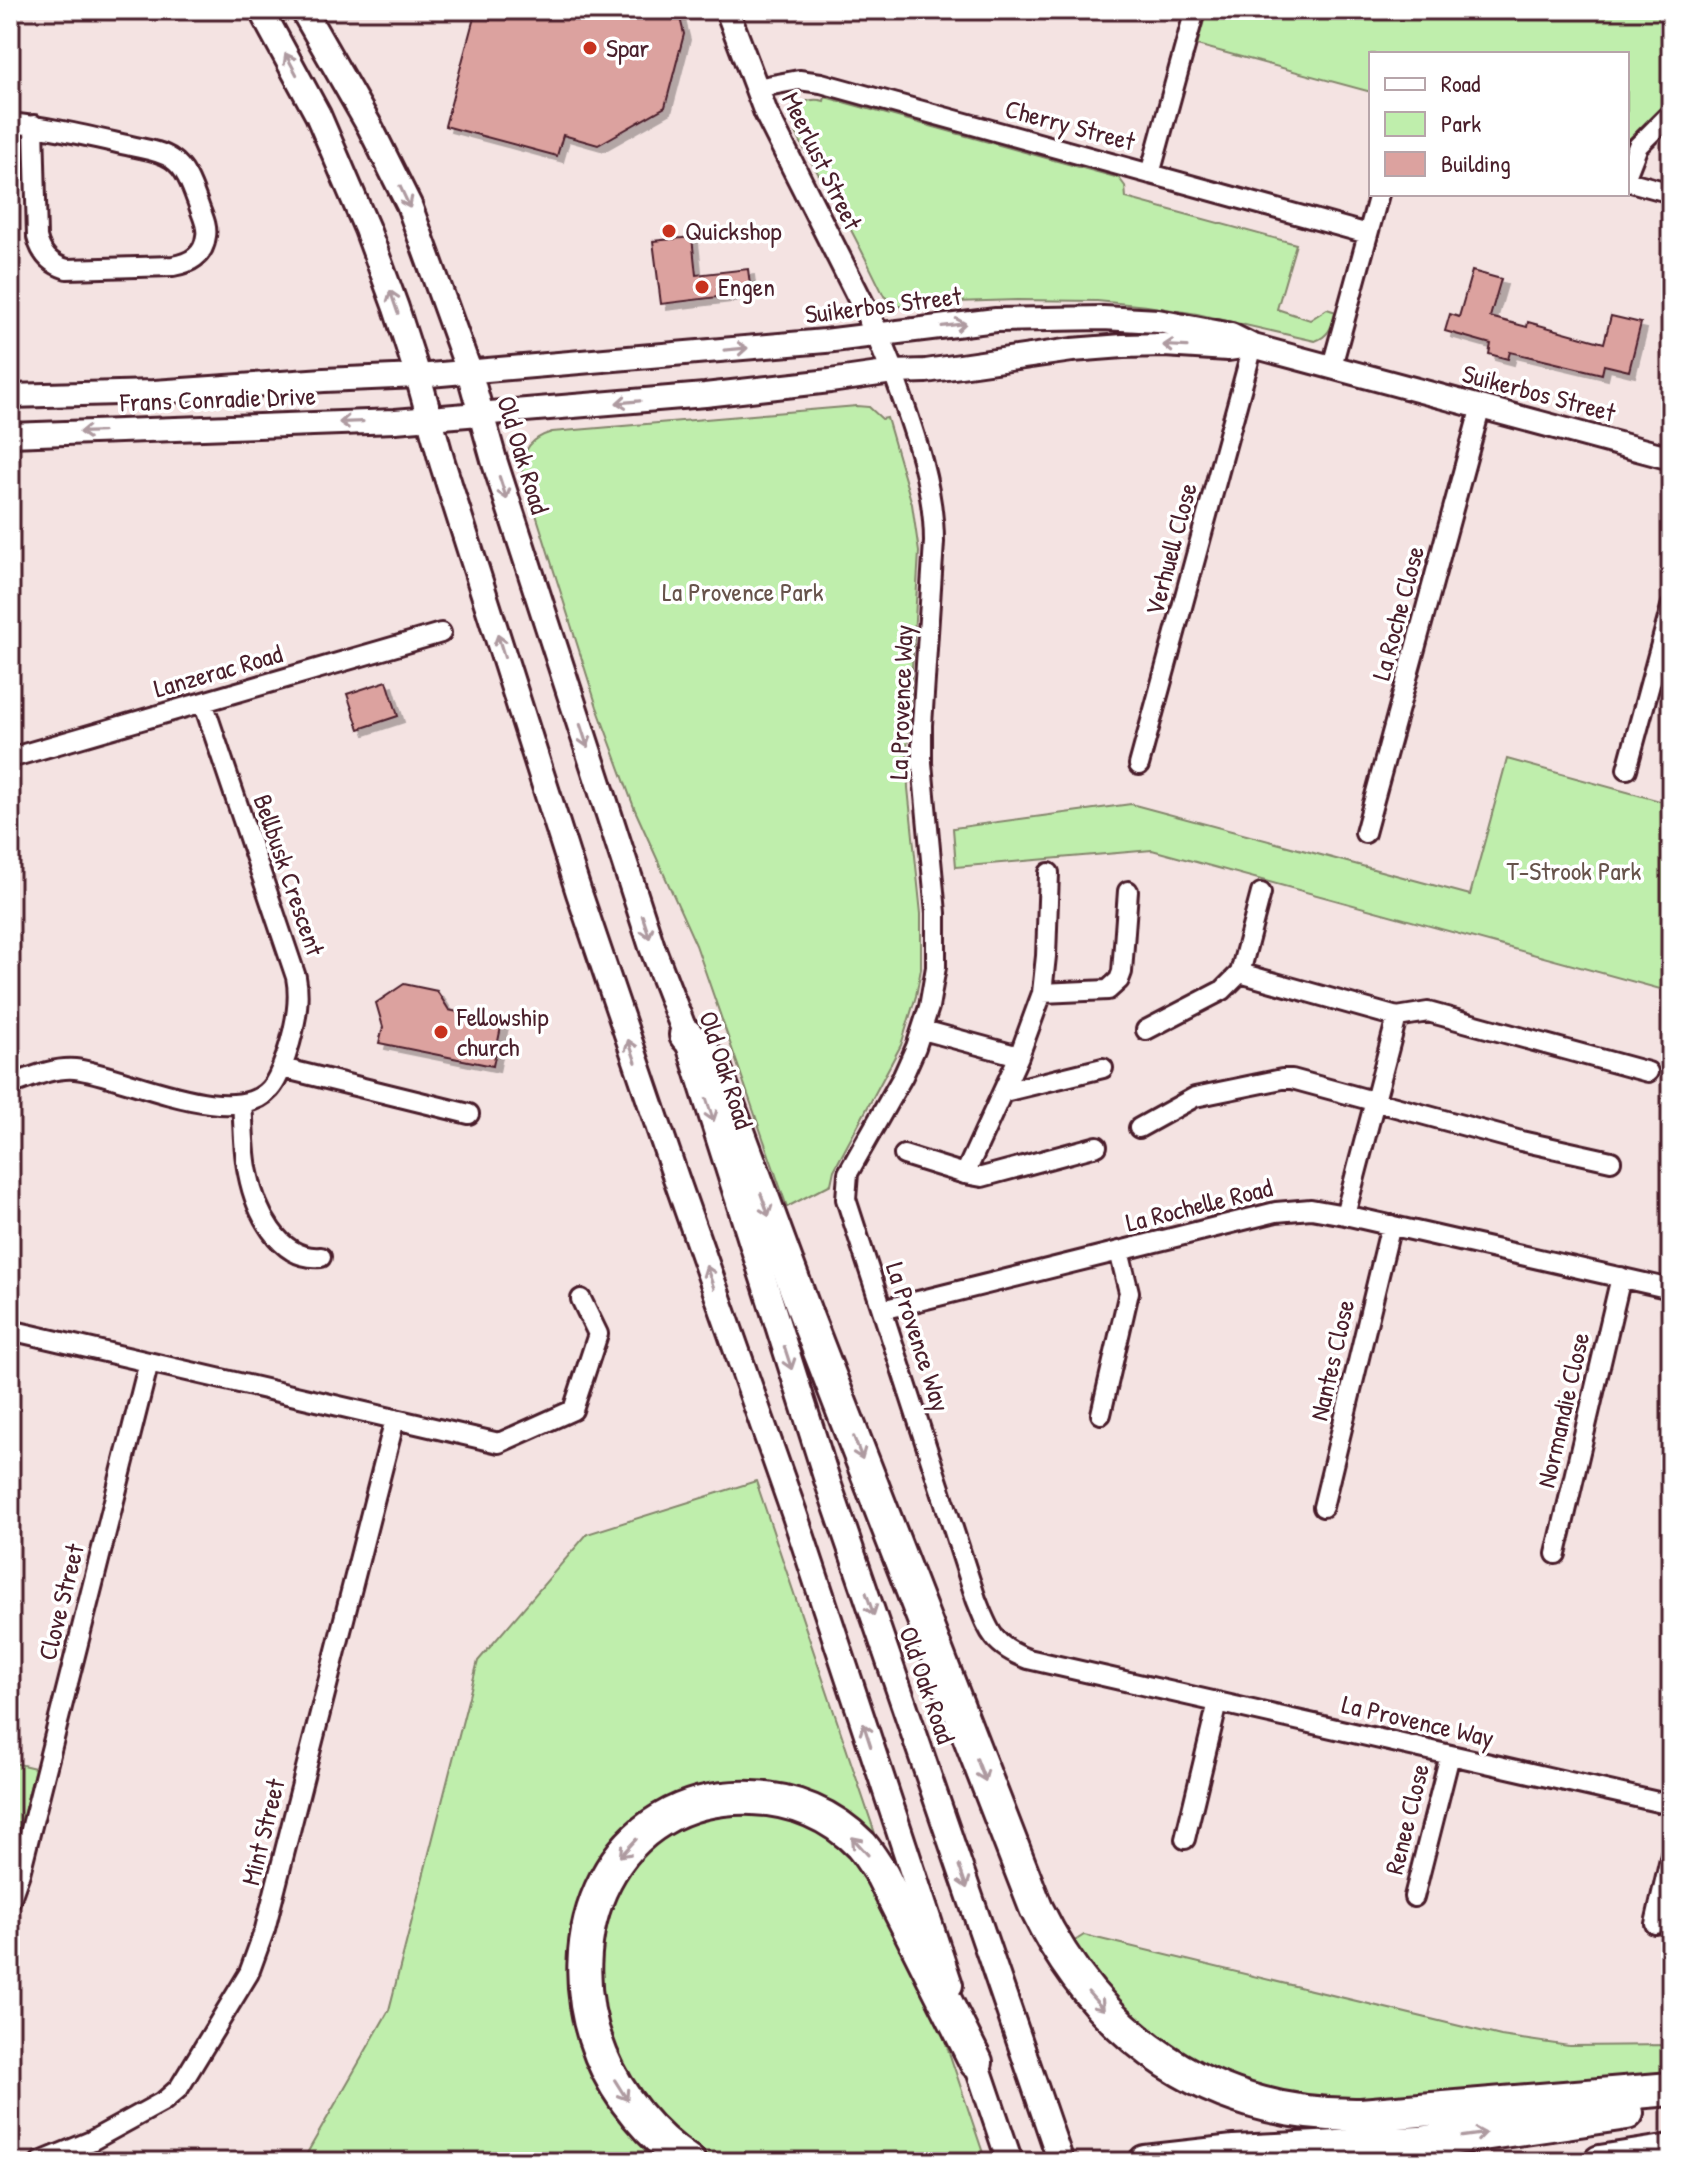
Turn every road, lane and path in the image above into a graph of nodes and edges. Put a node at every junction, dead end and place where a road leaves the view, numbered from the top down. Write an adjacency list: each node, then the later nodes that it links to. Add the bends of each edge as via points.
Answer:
1 (261, 10): 20 (main road, one-way to 1, via 367,229 318,115)
2 (303, 10): 18 (main road, Old Oak Road, one-way to 18, via 409,205)
3 (727, 10): 5 (street, Meerlust Street)
4 (1195, 10): 10 (street)
5 (756, 88): 10 (street, Cherry Street, via 807,80); 15 (street, Meerlust Street)
6 (1671, 113): 9 (street, via 1638,146)
7 (10, 123): 8 (street)
8 (34, 125): 8 (street, via 171,158 185,173 205,225 200,253 173,266 67,269 51,262 37,237)
9 (1629, 169)
10 (1150, 174): 14 (street, Cherry Street)
11 (1629, 182): 12 (street)
12 (1671, 193)
13 (1378, 196): 14 (street)
14 (1368, 234): 17 (street)
15 (877, 333): 16 (street, Suikerbos Street, one-way to 16, via 996,320 1103,318 1194,326); 18 (street, Suikerbos Street, one-way to 15); 19 (street, Meerlust Street)
16 (1253, 346): 17 (street, Suikerbos Street); 19 (street, Suikerbos Street, one-way to 19, via 1123,346); 31 (street, Verhuell Close)
17 (1332, 366): 22 (street, Suikerbos Street)
18 (469, 371): 20 (street, Suikerbos Street); 23 (main road, Old Oak Road)
19 (893, 372): 23 (street, Suikerbos Street, one-way to 23); 40 (street, La Provence Way, via 931,497 934,525 922,763 938,949)
20 (418, 376): 21 (street, Frans Conradie Drive); 24 (main road)
21 (10, 396)
22 (1481, 406): 26 (street, Suikerbos Street); 33 (street, La Roche Close)
23 (480, 414): 24 (street, Frans Conradie Drive); 42 (main road, Old Oak Road, one-way to 42, via 652,947)
24 (429, 418): 25 (street, Frans Conradie Drive, one-way to 25); 79 (main road, one-way to 24, via 794,1513 598,949)
25 (10, 435)
26 (1671, 458)
27 (1671, 607): 32 (street)
28 (441, 633): 29 (street, Lanzerac Road)
29 (203, 702): 30 (street, Lanzerac Road); 44 (street, Bellbusk Crescent, via 298,986)
30 (10, 758)
31 (1139, 765)
32 (1627, 769)
33 (1365, 833)
34 (1049, 873): 38 (street)
35 (1128, 891): 38 (street, via 1119,980 1108,990)
36 (1261, 893): 37 (street)
37 (1240, 973): 39 (street); 41 (street, via 1223,990)
38 (1042, 993): 43 (street)
39 (1397, 1017): 46 (street, via 1428,1012); 49 (street)
40 (923, 1030): 43 (street); 64 (street, La Provence Way, via 846,1180 846,1199)
41 (1146, 1030)
42 (686, 1035): 80 (highway, one-way to 80, via 713,1064 1036,1908 1067,1965 1099,2005 1130,2036 1186,2073 1259,2104 1299,2112 1361,2115); 83 (main road, Old Oak Road, one-way to 83, via 828,1483)
43 (1019, 1056): 48 (street)
44 (282, 1068): 50 (street, Bellbusk Crescent, via 269,1090); 51 (street)
45 (1103, 1068): 48 (street)
46 (1648, 1072)
47 (10, 1085): 50 (street, via 73,1069 209,1103)
48 (1004, 1092): 56 (street)
49 (1375, 1102): 52 (street, via 1282,1079 1195,1097); 55 (street); 57 (street)
50 (242, 1103): 60 (street, via 246,1165 258,1205 281,1242 296,1253)
51 (469, 1114)
52 (1139, 1128)
53 (1097, 1146): 56 (street, via 989,1177)
54 (904, 1155): 56 (street)
55 (1611, 1161)
56 (965, 1174)
57 (1345, 1215): 58 (street, La Rochelle Road); 59 (street, La Rochelle Road, via 1288,1210)
58 (1391, 1225): 61 (street, La Rochelle Road); 69 (street, Nantes Close)
59 (1119, 1251): 64 (street, La Rochelle Road); 67 (street, via 1129,1292)
60 (321, 1257)
61 (1621, 1277): 62 (street, La Rochelle Road); 70 (street, Normandie Close)
62 (1671, 1289)
63 (581, 1299): 68 (street, via 598,1334 573,1410 499,1443)
64 (882, 1310): 71 (street, La Provence Way, via 989,1632 1028,1659)
65 (10, 1330): 66 (street)
66 (149, 1362): 68 (street); 77 (street, Clove Street)
67 (1101, 1414)
68 (395, 1419): 84 (street, Mint Street, via 265,1929 249,1973 179,2088 91,2141)
69 (1323, 1507)
70 (1556, 1554)
71 (1218, 1702): 72 (street, La Provence Way); 74 (street)
72 (1450, 1755): 73 (street, La Provence Way); 76 (street, Renee Close)
73 (1671, 1805)
74 (1185, 1839)
75 (1671, 1854): 78 (street)
76 (1414, 1897)
77 (10, 1901)
78 (1655, 1924)
79 (976, 2062): 85 (highway, one-way to 85, via 882,1875 840,1826 780,1800 740,1797 699,1804 660,1820 622,1853 591,1915 585,1964 591,2021 610,2073 639,2117); 86 (main road)
80 (1671, 2089)
81 (1671, 2107): 87 (highway, one-way to 81, via 1420,2143)
82 (1671, 2151): 88 (highway)
83 (1059, 2156)
84 (40, 2162)
85 (689, 2162)
86 (1010, 2162)
87 (1145, 2162)
88 (1600, 2162)

